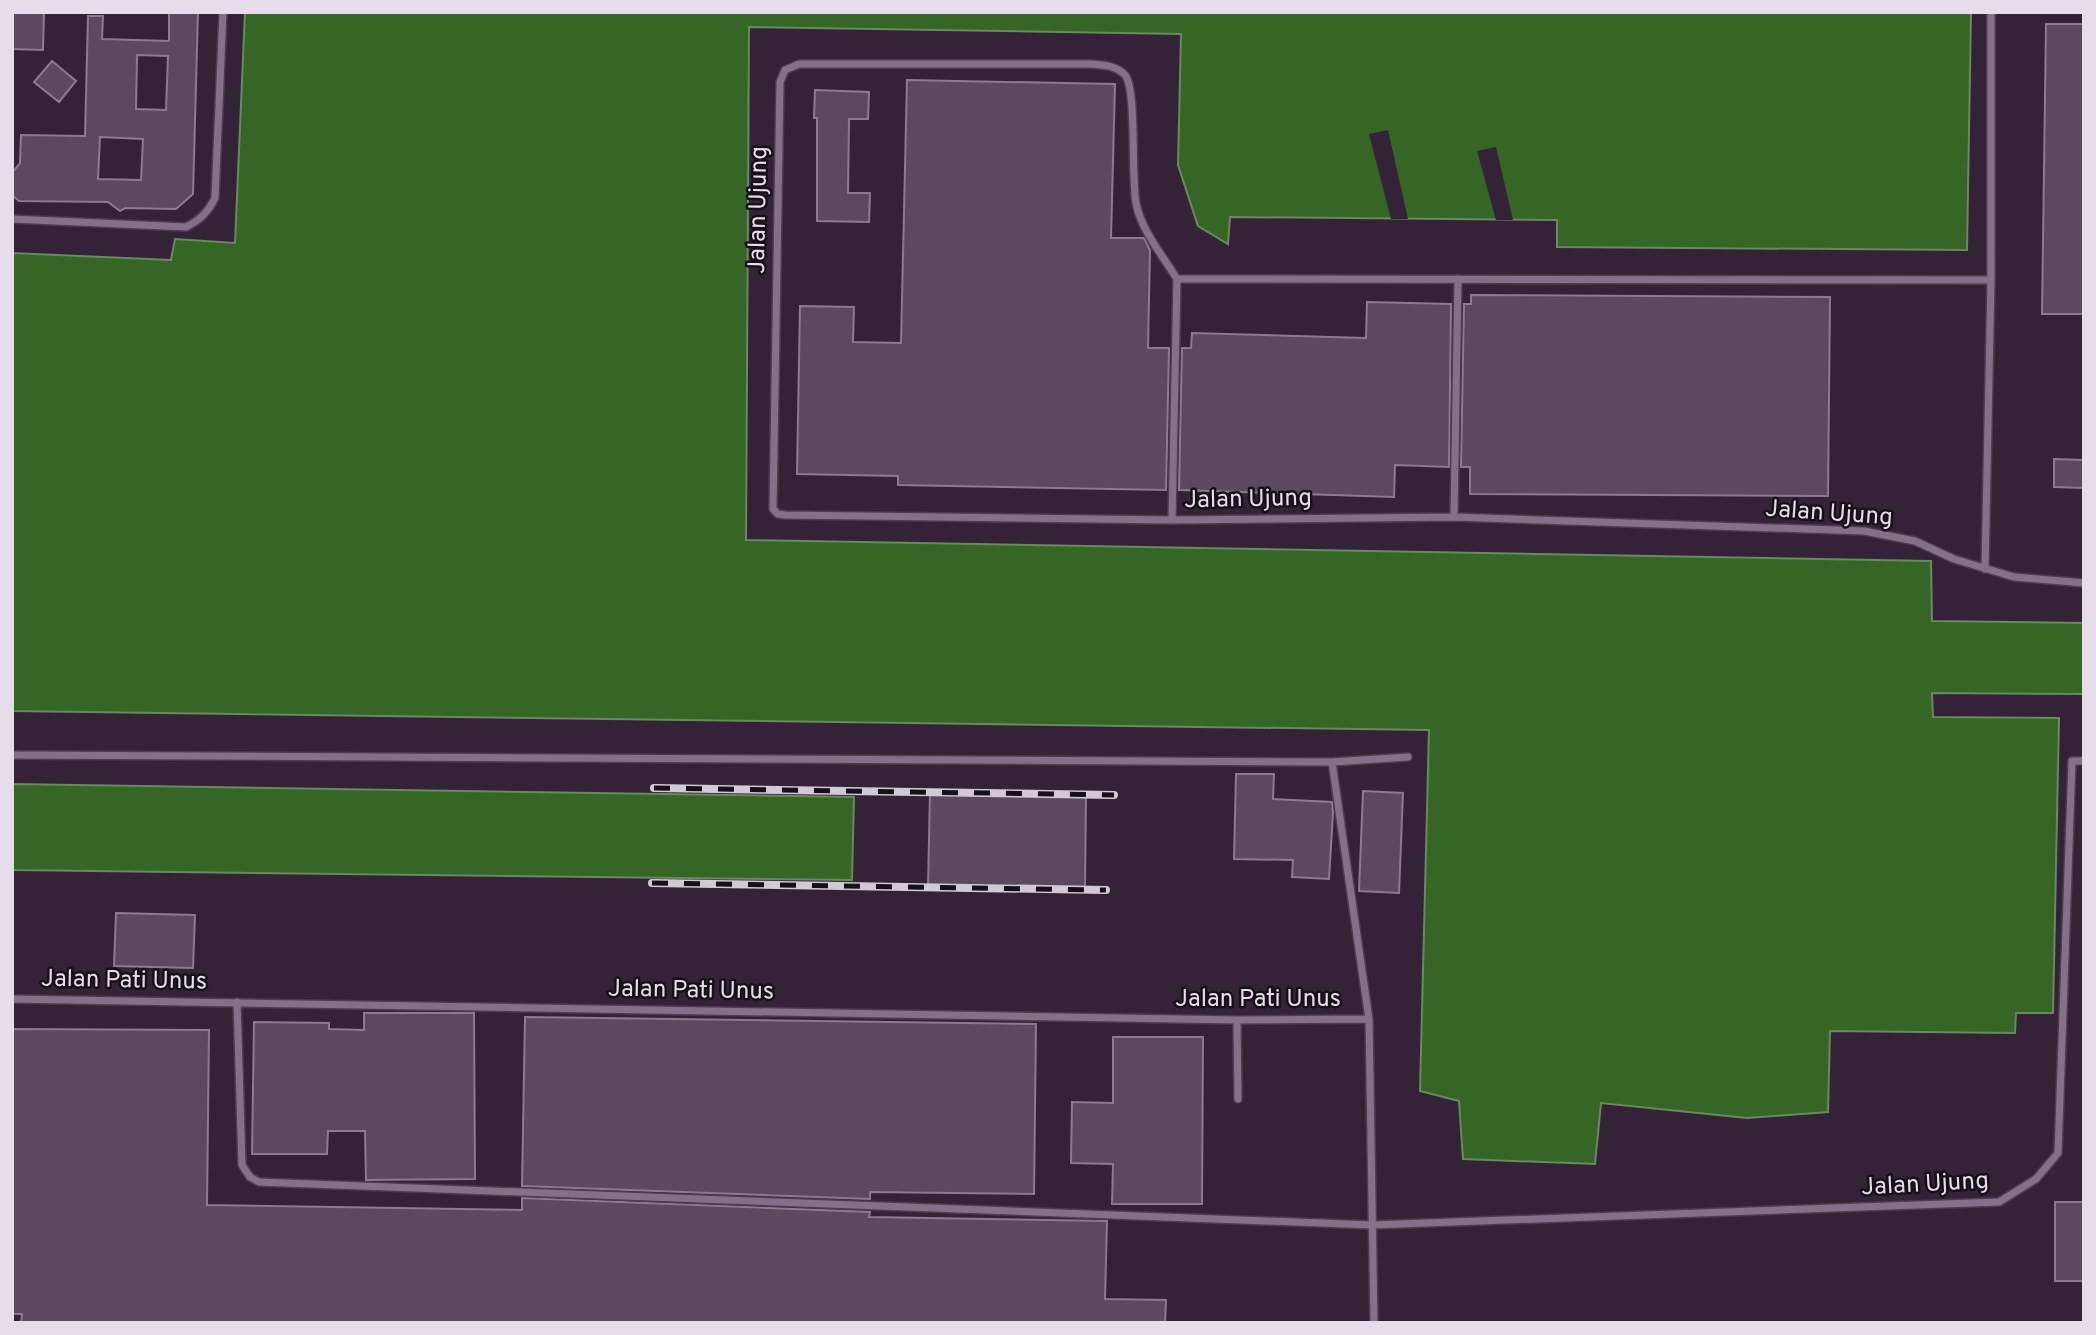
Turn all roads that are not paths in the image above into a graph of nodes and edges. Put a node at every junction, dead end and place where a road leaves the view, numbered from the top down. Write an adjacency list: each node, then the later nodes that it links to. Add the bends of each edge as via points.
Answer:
1 (223, 12): 3 (lane, via 215,198 208,211 186,226)
2 (1991, 12): 6 (lane)
3 (12, 219)
4 (1177, 279): 5 (lane); 8 (lane); 8 (lane, Jalan Ujung, via 1136,204 1132,97 1124,72 1090,64 799,64 785,70 780,82 773,509 785,515)
5 (1458, 279): 6 (lane); 7 (lane)
6 (1991, 280): 9 (lane)
7 (1454, 517): 8 (lane, Jalan Ujung); 9 (lane, Jalan Ujung, via 1864,531 1915,541)
8 (1172, 520)
9 (1985, 569): 10 (lane, Jalan Ujung, via 2014,578)
10 (2084, 583)
11 (12, 755): 14 (lane)
12 (1408, 757): 14 (lane)
13 (2084, 761): 20 (lane, Jalan Ujung, via 2072,761 2058,1153 2036,1179 1998,1202)
14 (1332, 762): 17 (lane)
15 (12, 999): 16 (lane, Jalan Pati Unus)
16 (237, 1002): 18 (lane, Jalan Pati Unus); 20 (lane, via 242,1165 259,1182)
17 (1369, 1019): 18 (lane, Jalan Pati Unus); 20 (lane)
18 (1237, 1020): 19 (lane)
19 (1238, 1099)
20 (1372, 1225): 21 (lane)
21 (1374, 1323)

